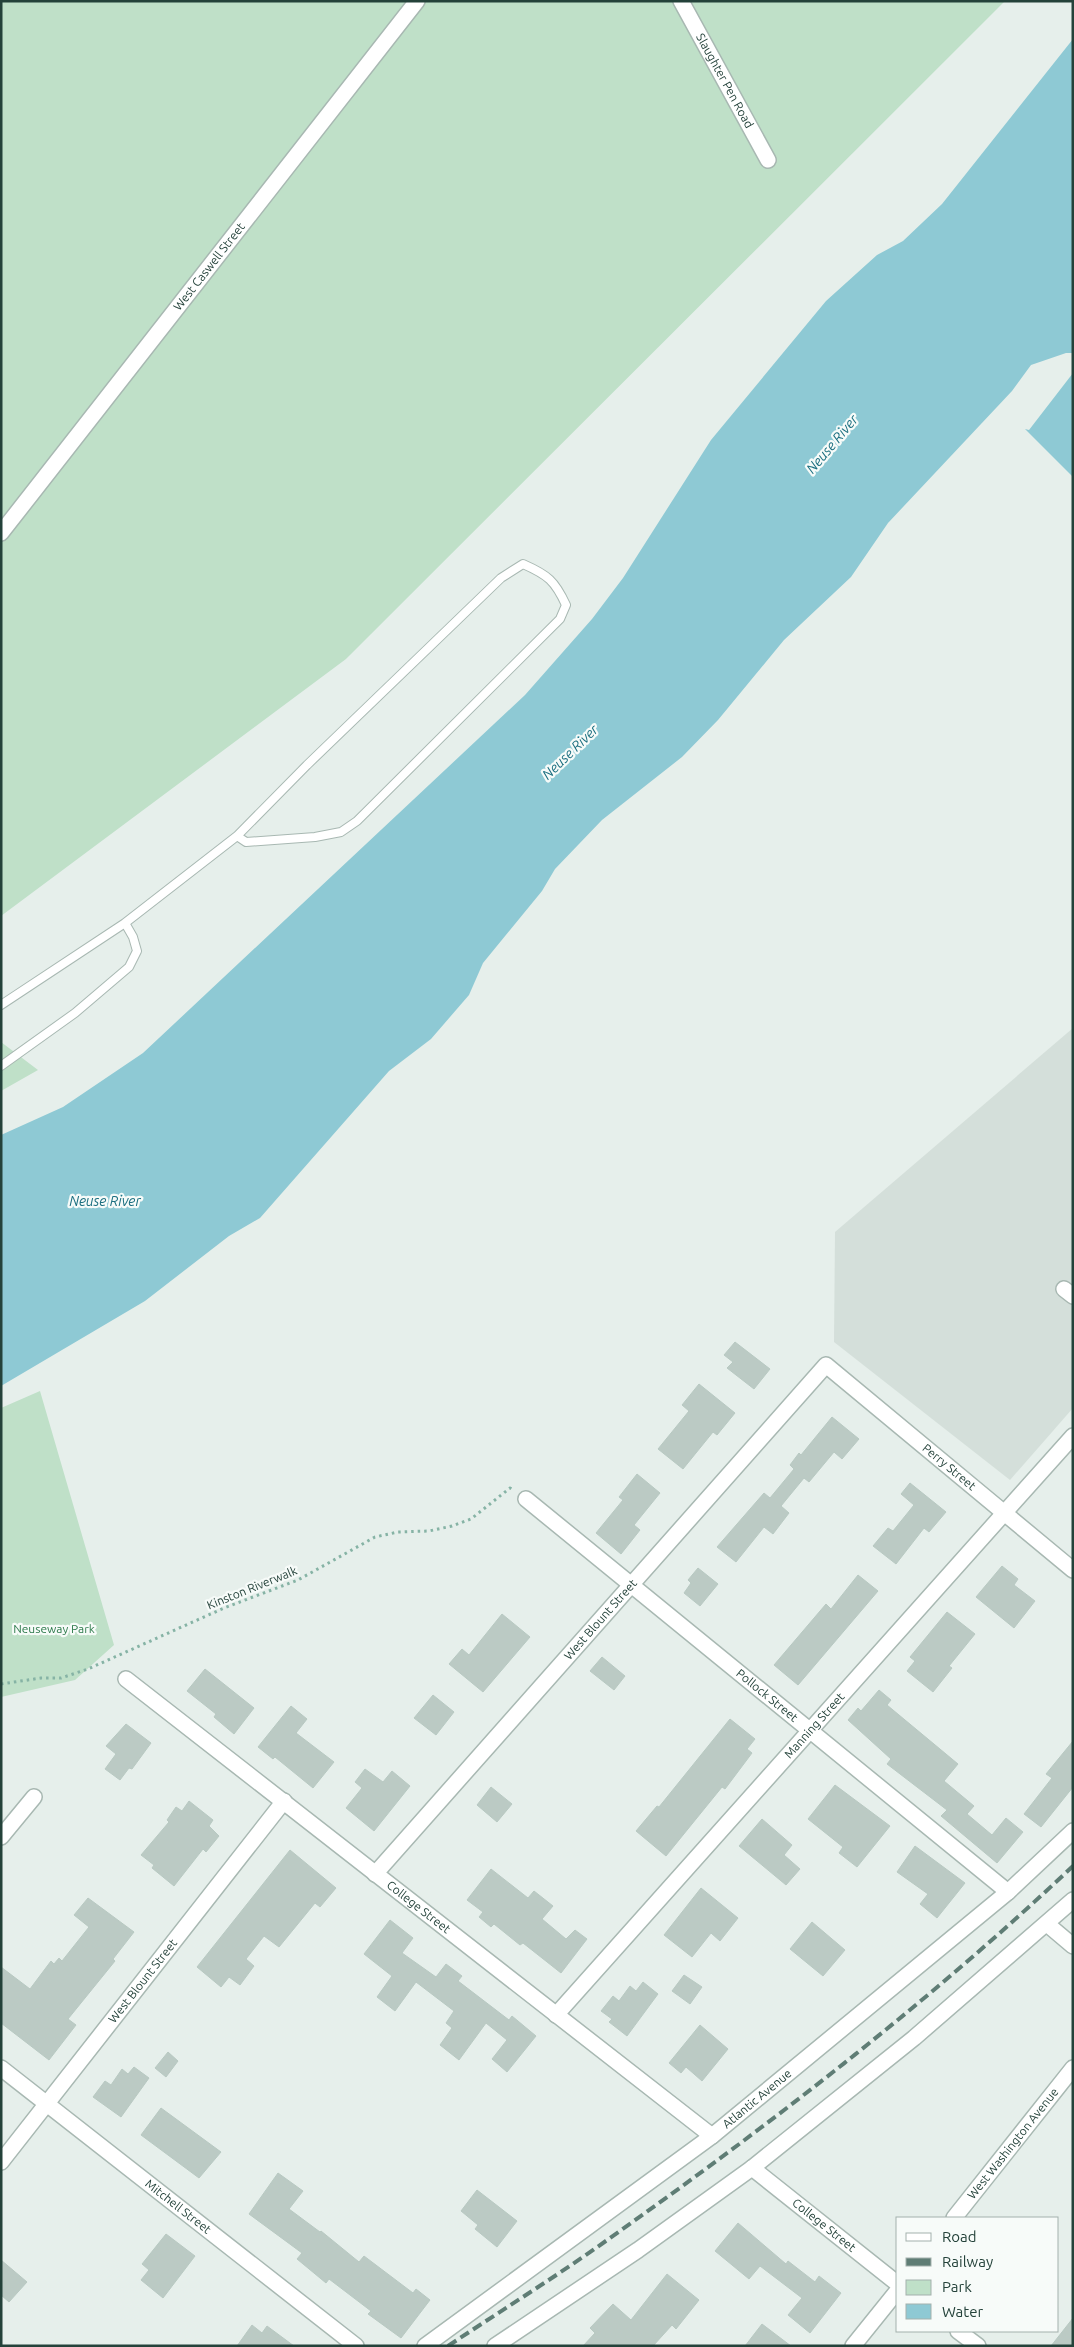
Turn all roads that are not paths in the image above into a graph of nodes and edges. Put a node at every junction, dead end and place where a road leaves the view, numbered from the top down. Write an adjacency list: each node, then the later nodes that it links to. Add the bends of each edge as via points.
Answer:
1 (417, 1): 4 (street, West Caswell Street)
2 (681, 1): 3 (street, Slaughter Pen Road)
3 (768, 160)
4 (1, 533)
5 (237, 836): 5 (lane, via 307,764 501,578 523,564 544,573 557,586 566,605 560,619 357,821 340,832 315,837 246,842); 6 (lane)
6 (125, 923): 7 (lane); 8 (lane, via 137,951 129,967 75,1013)
7 (1, 1005)
8 (1, 1066)
9 (826, 1365): 12 (street, Perry Street); 14 (street, West Blount Street)
10 (1073, 1436): 12 (street, Manning Street)
11 (526, 1499): 14 (street, Pollock Street)
12 (1004, 1512): 13 (street, Perry Street); 16 (street, Manning Street)
13 (1073, 1570)
14 (631, 1586): 16 (street, Pollock Street); 21 (street, West Blount Street)
15 (126, 1679): 18 (street, College Street)
16 (811, 1731): 22 (street, Pollock Street); 26 (street, Manning Street)
17 (34, 1798): 20 (street)
18 (284, 1801): 21 (street, College Street); 29 (street, West Blount Street)
19 (1073, 1831): 22 (street, Atlantic Avenue)
20 (1, 1837)
21 (375, 1874): 26 (street, College Street)
22 (1008, 1892): 30 (street, Atlantic Avenue)
23 (1073, 1900): 24 (street)
24 (1047, 1924): 25 (street); 32 (street, via 914,2038)
25 (1073, 1946)
26 (556, 2015): 30 (street, College Street)
27 (1, 2068): 29 (street, Mitchell Street)
28 (1073, 2068): 33 (street, West Washington Avenue)
29 (47, 2105): 31 (street, West Blount Street); 37 (street, Mitchell Street)
30 (712, 2136): 38 (street, Atlantic Avenue)
31 (1, 2162)
32 (752, 2168): 34 (street, College Street); 39 (street, via 638,2250)
33 (955, 2217)
34 (896, 2282)
35 (896, 2292): 40 (street)
36 (959, 2332): 41 (street)
37 (356, 2346)
38 (425, 2346)
39 (495, 2346)
40 (853, 2346)
41 (978, 2346)

